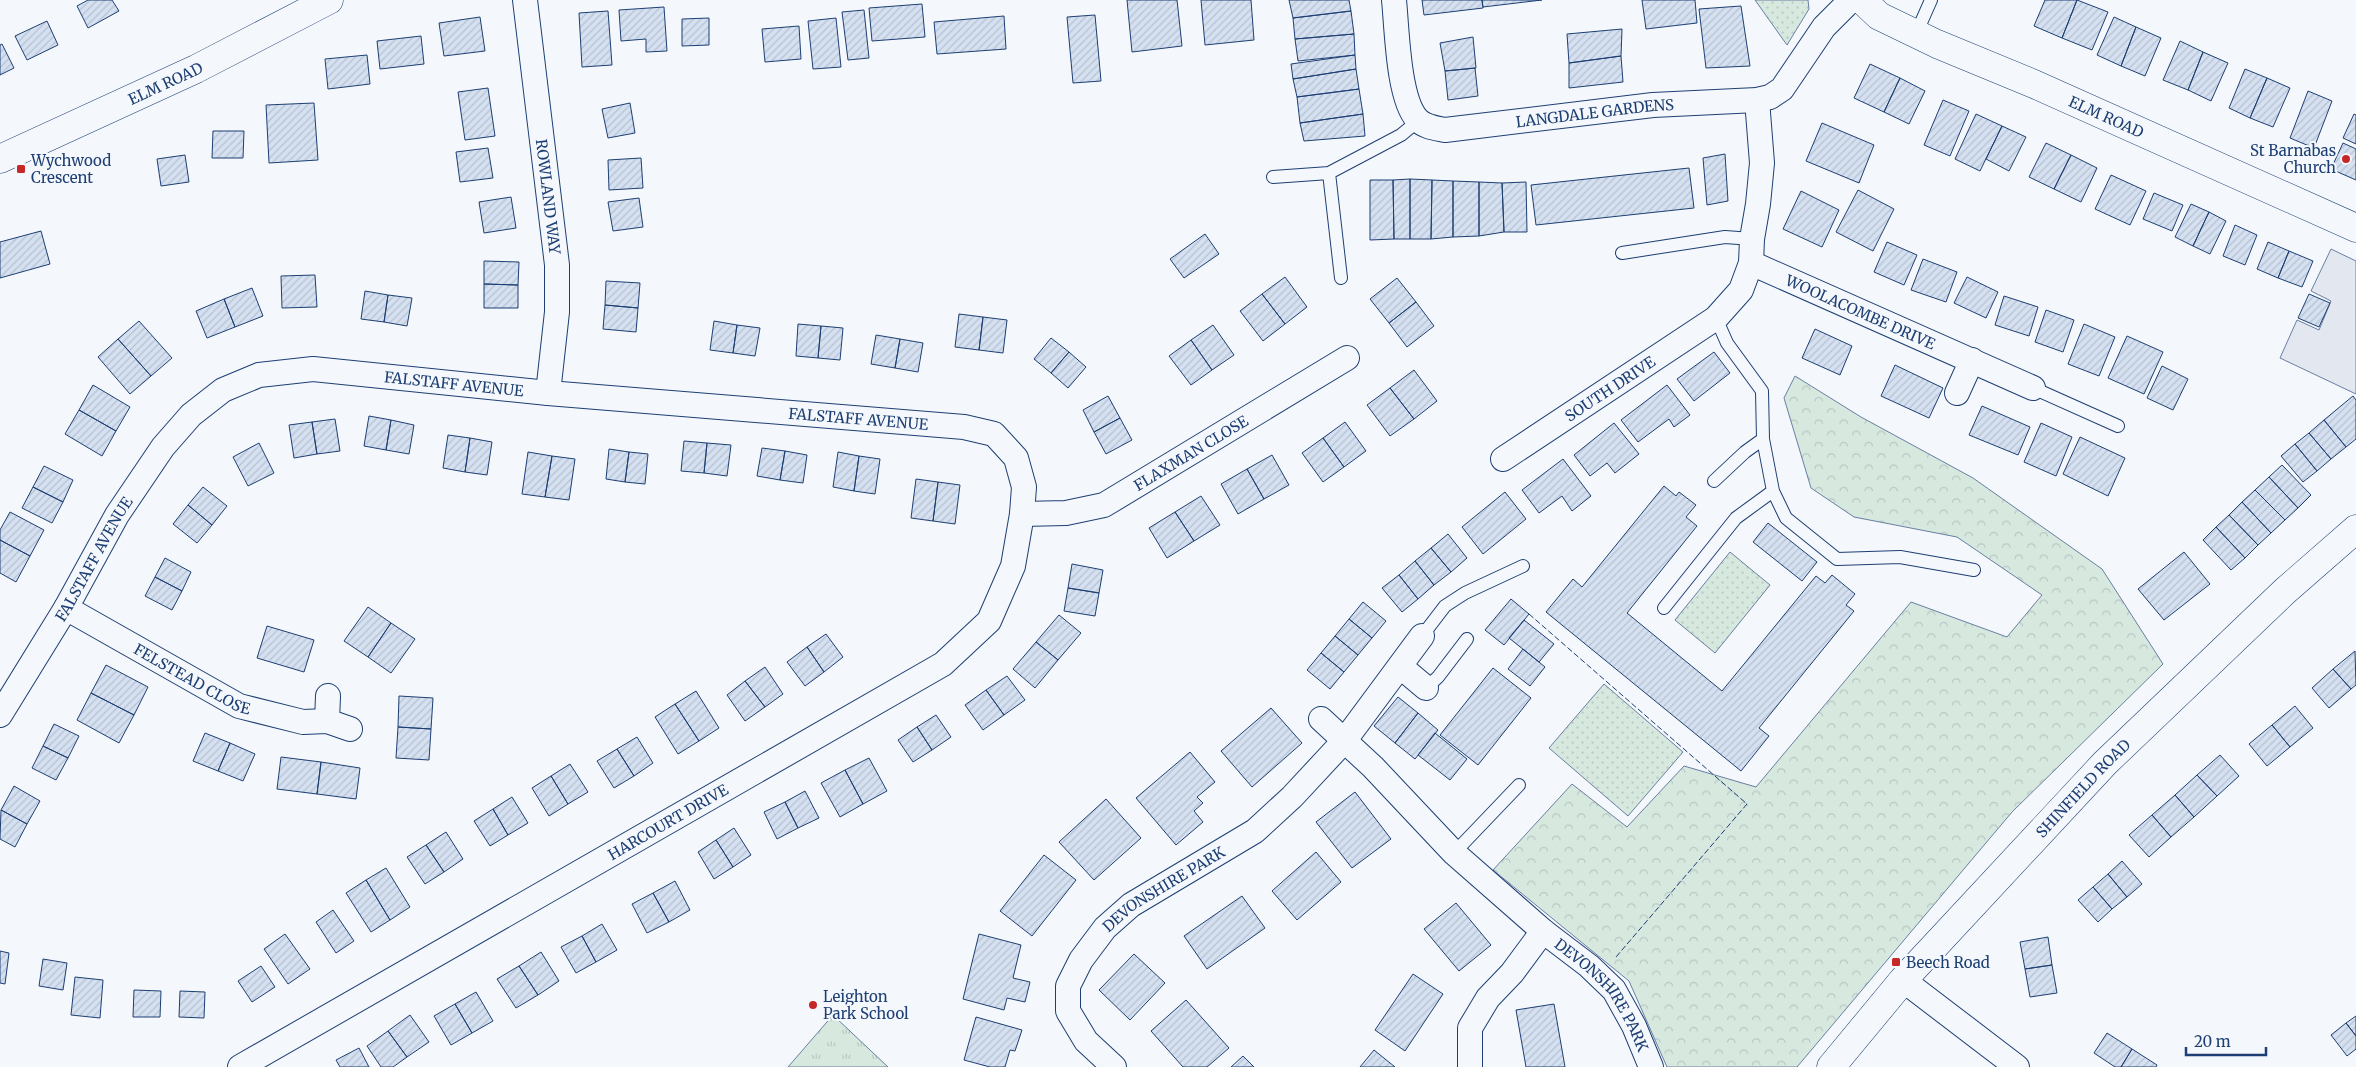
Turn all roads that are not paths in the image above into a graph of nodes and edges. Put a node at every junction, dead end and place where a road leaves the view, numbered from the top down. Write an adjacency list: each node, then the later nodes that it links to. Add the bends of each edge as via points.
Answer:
1 (329, 0): 10 (main road, ELM ROAD, via 196,70)
2 (525, 0): 22 (street, ROWLAND WAY, via 557,265 557,312)
3 (1394, 0): 9 (street, via 1404,90 1408,107)
4 (1851, 0): 8 (street, LANGDALE GARDENS, via 1824,27 1782,89)
5 (1862, 0): 7 (main road, ELM ROAD, via 1879,16)
6 (1930, 0): 7 (lane)
7 (1916, 34): 13 (main road, ELM ROAD)
8 (1757, 100): 9 (street, LANGDALE GARDENS, via 1653,105 1445,130); 14 (street, via 1762,162)
9 (1418, 121): 11 (lane, via 1401,135)
10 (0, 159)
11 (1329, 173): 12 (lane); 17 (lane)
12 (1273, 177)
13 (2356, 228)
14 (1752, 238): 15 (lane, via 1726,237); 16 (street)
15 (1622, 253)
16 (1751, 263): 18 (street, via 1741,290); 20 (street, WOOLACOMBE DRIVE)
17 (1341, 278)
18 (1716, 318): 25 (lane, via 1727,343 1762,391); 26 (street, SOUTH DRIVE)
19 (1347, 358): 29 (street, FLAXMAN CLOSE, via 1104,505 1066,513)
20 (1972, 360): 21 (street, WOOLACOMBE DRIVE); 23 (street)
21 (2033, 388): 24 (lane)
22 (548, 393): 29 (street, FALSTAFF AVENUE, via 964,427 994,434 1016,458 1024,487); 33 (street, FALSTAFF AVENUE, via 312,369 259,375 223,390 191,415 163,447 117,515)
23 (1957, 393)
24 (2118, 426)
25 (1763, 439): 27 (lane); 28 (lane)
26 (1502, 459)
27 (1714, 481)
28 (1773, 491): 32 (lane, via 1786,518 1837,559 1900,556); 34 (lane, via 1736,518)
29 (1022, 514): 49 (street, HARCOURT DRIVE, via 1013,566 989,621 942,664)
30 (2356, 529): 48 (main road, SHINFIELD ROAD, via 2105,763)
31 (1523, 566): 35 (lane, DEVONSHIRE PARK, via 1445,606)
32 (1974, 570)
33 (66, 608): 40 (street, FALSTAFF AVENUE); 42 (street, FELSTEAD CLOSE, via 239,706 302,722)
34 (1664, 608)
35 (1422, 636): 37 (street, DEVONSHIRE PARK)
36 (1467, 639): 38 (lane)
37 (1401, 667): 38 (street); 44 (street, DEVONSHIRE PARK)
38 (1426, 688)
39 (328, 696): 42 (street)
40 (0, 715)
41 (1320, 718): 44 (street, DEVONSHIRE PARK)
42 (327, 721): 43 (street, FELSTEAD CLOSE)
43 (350, 729)
44 (1345, 740): 46 (street, DEVONSHIRE PARK); 50 (street, DEVONSHIRE PARK, via 1255,831 1131,905 1105,928 1080,960 1068,986 1068,1011 1086,1041)
45 (1519, 786): 46 (lane)
46 (1454, 853): 47 (street, DEVONSHIRE PARK)
47 (1543, 931): 51 (street, DEVONSHIRE PARK, via 1512,973 1488,998 1470,1028); 52 (street, DEVONSHIRE PARK, via 1614,990)
48 (1903, 980): 53 (main road, SHINFIELD ROAD); 54 (street)
49 (240, 1067)
50 (1114, 1067)
51 (1470, 1067)
52 (1651, 1067)
53 (1831, 1067)
54 (2017, 1067)

